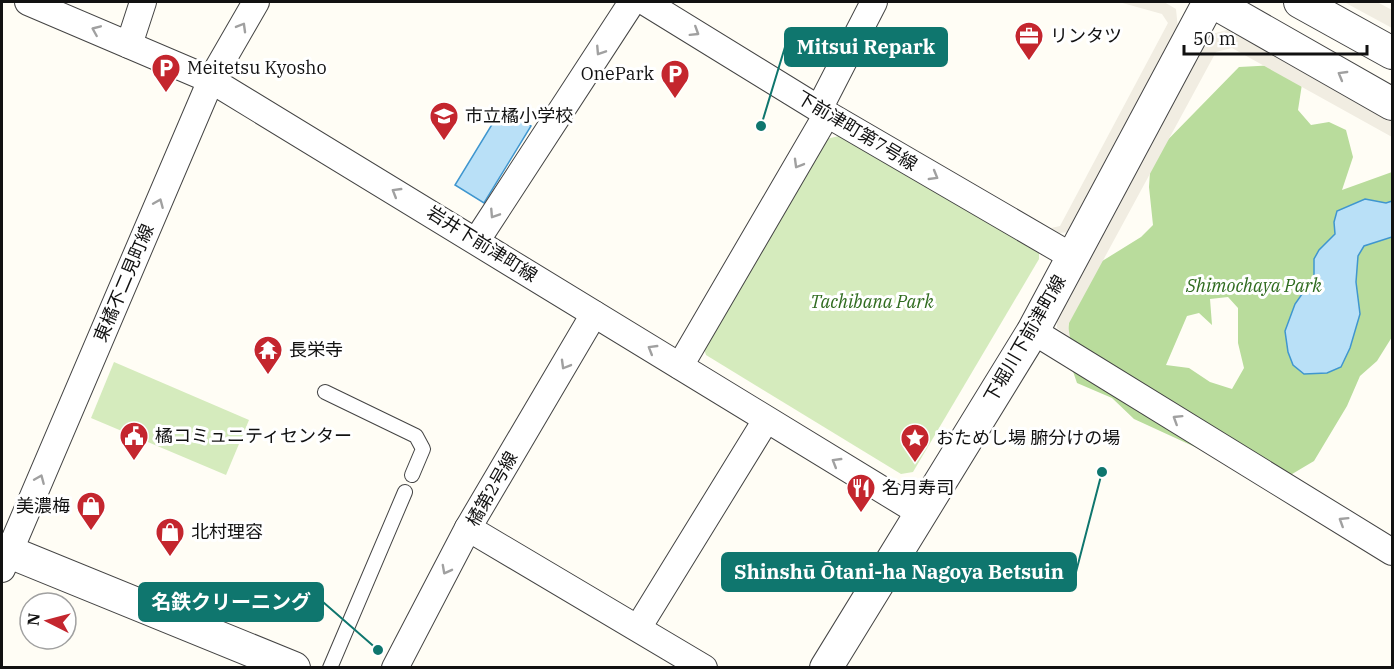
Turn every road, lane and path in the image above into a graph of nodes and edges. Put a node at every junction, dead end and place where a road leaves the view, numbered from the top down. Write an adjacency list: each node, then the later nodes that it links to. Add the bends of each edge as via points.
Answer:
1 (28, 2): 9 (street, 岩井下前津町線, one-way to 1)
2 (143, 2): 9 (street)
3 (256, 2): 11 (street, 東橘不二見町線, one-way to 3)
4 (632, 2): 14 (street, one-way to 14)
5 (645, 2): 13 (street, 下前津町第7号線, one-way to 13)
6 (874, 2): 13 (street)
7 (1211, 2): 12 (street, one-way to 7); 15 (street, 下堀川下前津町線)
8 (1300, 2): 10 (street)
9 (129, 45): 11 (street, 岩井下前津町線)
10 (1392, 53)
11 (211, 80): 14 (street, 岩井下前津町線, one-way to 11); 26 (street, 東橘不二見町線, one-way to 11)
12 (1392, 104)
13 (823, 111): 15 (street, 下前津町第7号線, one-way to 15); 18 (street, one-way to 18)
14 (477, 240): 16 (street, 岩井下前津町線)
15 (1071, 256): 17 (street, 下堀川下前津町線)
16 (594, 314): 18 (street, 岩井下前津町線, one-way to 16); 24 (street, 橘第2号線, one-way to 24)
17 (1034, 331): 23 (street, 下堀川下前津町線); 25 (street, one-way to 17)
18 (680, 366): 20 (street, 岩井下前津町線)
19 (325, 392): 21 (lane, via 416,435 423,449)
20 (766, 420): 23 (street, 岩井下前津町線, one-way to 20); 27 (street)
21 (412, 475)
22 (405, 492): 29 (lane)
23 (922, 514): 32 (street, 下堀川下前津町線)
24 (468, 528): 27 (street); 30 (street, 橘第2号線, one-way to 30)
25 (1392, 552)
26 (4, 557): 28 (street)
27 (638, 628): 31 (street)
28 (274, 664)
29 (330, 668)
30 (395, 668)
31 (704, 668)
32 (826, 668)

